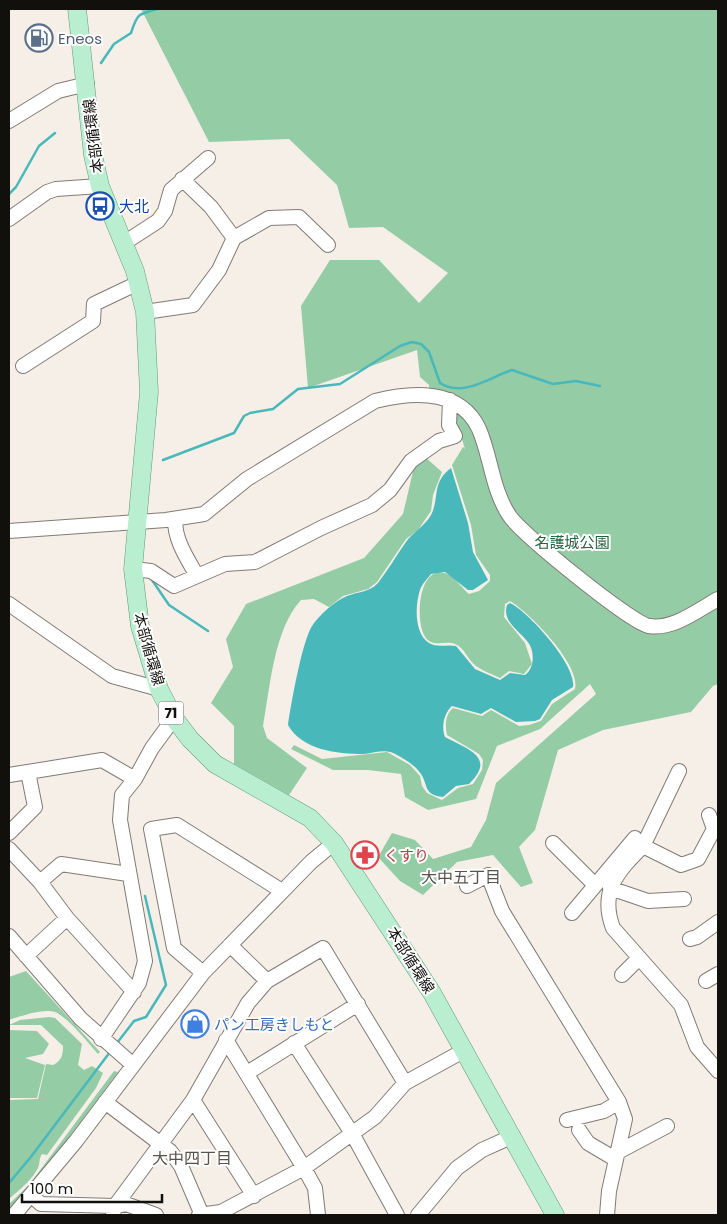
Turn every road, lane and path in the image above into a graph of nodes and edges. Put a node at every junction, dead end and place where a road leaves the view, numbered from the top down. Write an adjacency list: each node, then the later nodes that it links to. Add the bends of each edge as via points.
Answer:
1 (77, 9): 2 (main road, 本部循環線 / 71)
2 (87, 84): 3 (street, via 58,91); 6 (main road, 本部循環線 / 71, via 93,155)
3 (9, 121)
4 (208, 158): 5 (street)
5 (182, 178): 8 (street, via 211,207); 9 (street, via 171,190 165,212 158,221)
6 (100, 186): 7 (street, via 47,192); 9 (main road, 本部循環線 / 71)
7 (9, 219)
8 (234, 238): 10 (street, via 269,218 299,217); 12 (street, via 220,270 193,305)
9 (124, 243): 11 (main road, 本部循環線 / 71)
10 (328, 245)
11 (138, 283): 12 (main road, 本部循環線 / 71); 13 (street, via 94,304 93,321)
12 (145, 312): 16 (main road, 本部循環線 / 71, via 149,392)
13 (23, 366)
14 (450, 400): 15 (street, via 417,395 375,401 247,479 204,514); 19 (street, via 450,425 455,436 439,441 411,461 390,490 372,505 255,562 225,564); 20 (street, via 471,417 479,430 500,500 510,518 614,604 648,626 667,626)
15 (175, 520): 16 (street); 19 (street, via 183,552)
16 (137, 521): 17 (street); 18 (main road, 本部循環線 / 71)
17 (9, 531)
18 (133, 570): 19 (street, via 151,571 174,586); 22 (main road, 本部循環線 / 71, via 140,626)
19 (197, 576)
20 (718, 599)
21 (9, 604): 22 (street, via 112,676)
22 (159, 689): 23 (main road, 本部循環線 / 71)
23 (174, 718): 27 (street); 32 (main road, 本部循環線 / 71, via 215,764 310,818)
24 (679, 771): 31 (street)
25 (28, 772): 26 (street); 27 (street, via 102,760); 30 (street, via 35,807)
26 (9, 776)
27 (135, 779): 36 (street, via 122,795 120,820)
28 (709, 816): 29 (street)
29 (716, 829): 31 (street, via 698,859 681,865)
30 (9, 833)
31 (639, 842): 35 (street)
32 (334, 843): 41 (street); 59 (main road, 本部循環線 / 71, via 427,985)
33 (553, 843): 38 (street)
34 (9, 849): 37 (street)
35 (615, 862): 38 (street); 40 (street)
36 (128, 874): 37 (street, via 61,864); 54 (street, via 145,961 140,983)
37 (40, 882): 44 (street)
38 (594, 884): 43 (street)
39 (467, 886): 66 (street, via 488,875 502,911)
40 (610, 888): 42 (street, via 648,901); 50 (street, via 608,915 613,928)
41 (282, 891): 48 (street); 51 (street, via 177,825 151,829 174,948)
42 (684, 899)
43 (572, 913)
44 (67, 918): 49 (street); 54 (street)
45 (718, 922): 47 (street)
46 (9, 936): 49 (street)
47 (690, 939)
48 (230, 945): 51 (street); 53 (street)
49 (26, 956): 57 (street, via 60,997)
50 (639, 958): 52 (street); 61 (street, via 681,1005 697,1047)
51 (203, 973): 60 (street)
52 (622, 975)
53 (267, 981): 55 (street, via 323,948); 56 (street, via 248,1003)
54 (134, 992): 57 (street)
55 (358, 1004): 58 (street); 63 (street)
56 (226, 1040): 62 (street); 64 (street)
57 (104, 1041): 60 (street)
58 (294, 1043): 62 (street); 70 (street)
59 (464, 1050): 63 (street); 71 (main road, 本部循環線 / 71)
60 (128, 1061): 65 (street)
61 (718, 1071)
62 (247, 1072): 74 (street)
63 (405, 1083): 70 (street, via 375,1117)
64 (193, 1100): 72 (street); 76 (street)
65 (105, 1102): 72 (street); 75 (street)
66 (619, 1102): 67 (street, via 604,1112); 73 (street, via 625,1119)
67 (566, 1120)
68 (667, 1126): 73 (street)
69 (580, 1130): 73 (street, via 588,1143)
70 (353, 1135): 74 (street); 83 (street)
71 (513, 1136): 84 (street, via 482,1150 457,1168); 85 (main road, 本部循環線 / 71)
72 (161, 1146): 77 (street); 81 (street, via 170,1151 181,1166)
73 (616, 1156): 86 (street)
74 (304, 1168): 76 (street); 82 (street, via 315,1188)
75 (32, 1196): 77 (street, via 41,1204); 79 (street)
76 (254, 1196): 78 (street)
77 (114, 1211): 80 (street, via 126,1204)
78 (222, 1214): 81 (street)
79 (14, 1215)
80 (156, 1215)
81 (201, 1215)
82 (318, 1215)
83 (397, 1215)
84 (418, 1215)
85 (555, 1215)
86 (607, 1215)

